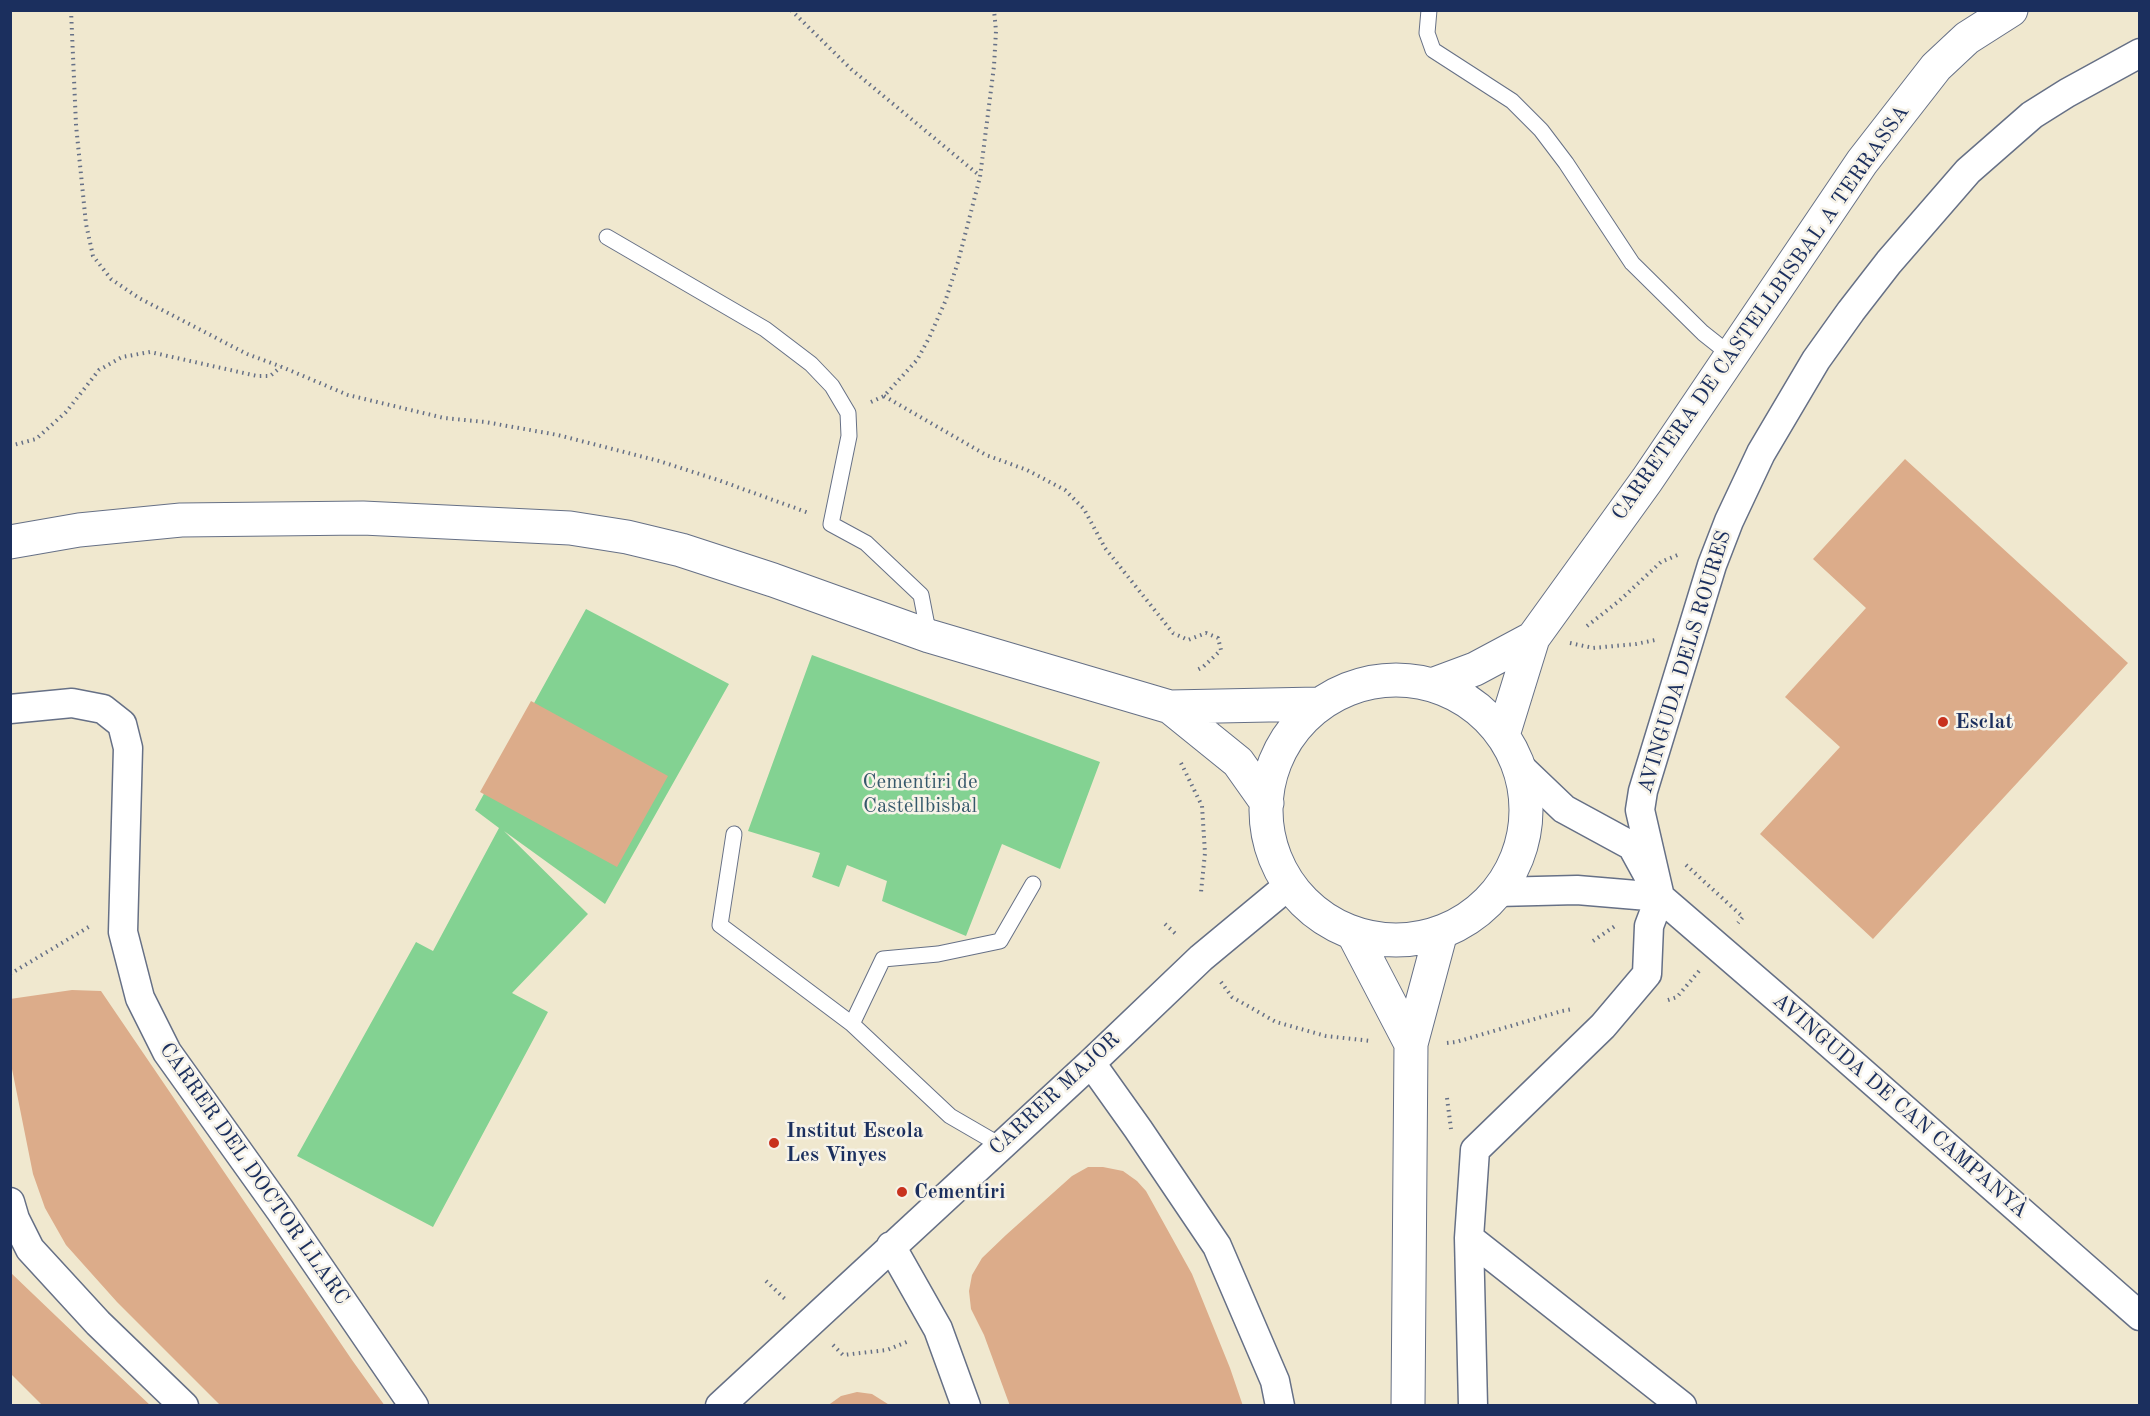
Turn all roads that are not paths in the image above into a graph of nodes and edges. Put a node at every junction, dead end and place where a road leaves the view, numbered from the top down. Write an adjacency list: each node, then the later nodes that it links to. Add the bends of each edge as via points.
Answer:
1 (1429, 10): 5 (lane, via 1427,33 1432,50 1512,101 1541,130 1632,263)
2 (2011, 10): 5 (street, CARRETERA DE CASTELLBISBAL A TERRASSA, via 1967,38 1936,66 1906,103)
3 (2139, 53): 20 (street, AVINGUDA DELS ROURES, via 2032,116 1968,171 1888,262 1851,311 1816,360 1761,453 1712,565 1643,791 1641,810)
4 (607, 237): 7 (lane, via 765,329 811,364 832,386 848,413 849,436 831,524 866,543 921,595)
5 (1732, 356): 8 (street, CARRETERA DE CASTELLBISBAL A TERRASSA)
6 (10, 542): 7 (street, via 79,530 181,520 363,518 570,528 681,550)
7 (929, 636): 11 (street)
8 (1533, 638): 9 (street, CARRETERA DE CASTELLBISBAL A TERRASSA, via 1475,669); 13 (street, CARRETERA DE CASTELLBISBAL A TERRASSA)
9 (1432, 685): 10 (street, via 1390,681 1348,690); 13 (street, via 1472,704)
10 (1318, 704): 11 (street); 15 (street, via 1279,752)
11 (1170, 706): 15 (street, via 1238,762)
12 (10, 709): 32 (street, CARRER DEL DOCTOR LLARC, via 72,703 103,709 122,724 128,748 123,932 140,998 167,1052)
13 (1503, 735): 14 (street)
14 (1520, 767): 19 (street, via 1527,802 1524,838 1511,873); 20 (street, AVINGUDA DE CAN CAMPANYÀ, via 1564,808 1632,846)
15 (1267, 803): 18 (street, via 1269,835)
16 (734, 834): 23 (lane, via 720,925)
17 (1033, 884): 23 (lane, via 1000,940 938,954 883,959)
18 (1289, 885): 22 (street, via 1322,918); 25 (street, CARRER MAJOR, via 1201,958)
19 (1497, 892): 20 (street, via 1577,890); 21 (street, via 1458,926)
20 (1660, 897): 28 (street, via 1649,926 1647,974 1603,1026 1475,1150); 30 (street, AVINGUDA DE CAN CAMPANYÀ)
21 (1441, 932): 22 (street, via 1408,941); 24 (street)
22 (1353, 933): 24 (street)
23 (852, 1024): 26 (lane, via 950,1116)
24 (1411, 1044): 36 (street)
25 (1091, 1062): 26 (street, CARRER MAJOR); 35 (street, via 1217,1246 1275,1381)
26 (1000, 1145): 29 (street, CARRER MAJOR)
27 (10, 1202): 31 (street, via 30,1249 98,1323)
28 (1469, 1238): 37 (street); 38 (street)
29 (891, 1246): 33 (street, CARRER MAJOR); 34 (street, via 938,1329)
30 (2139, 1316)
31 (184, 1406)
32 (414, 1406)
33 (720, 1406)
34 (966, 1406)
35 (1280, 1406)
36 (1408, 1406)
37 (1473, 1406)
38 (1682, 1406)

